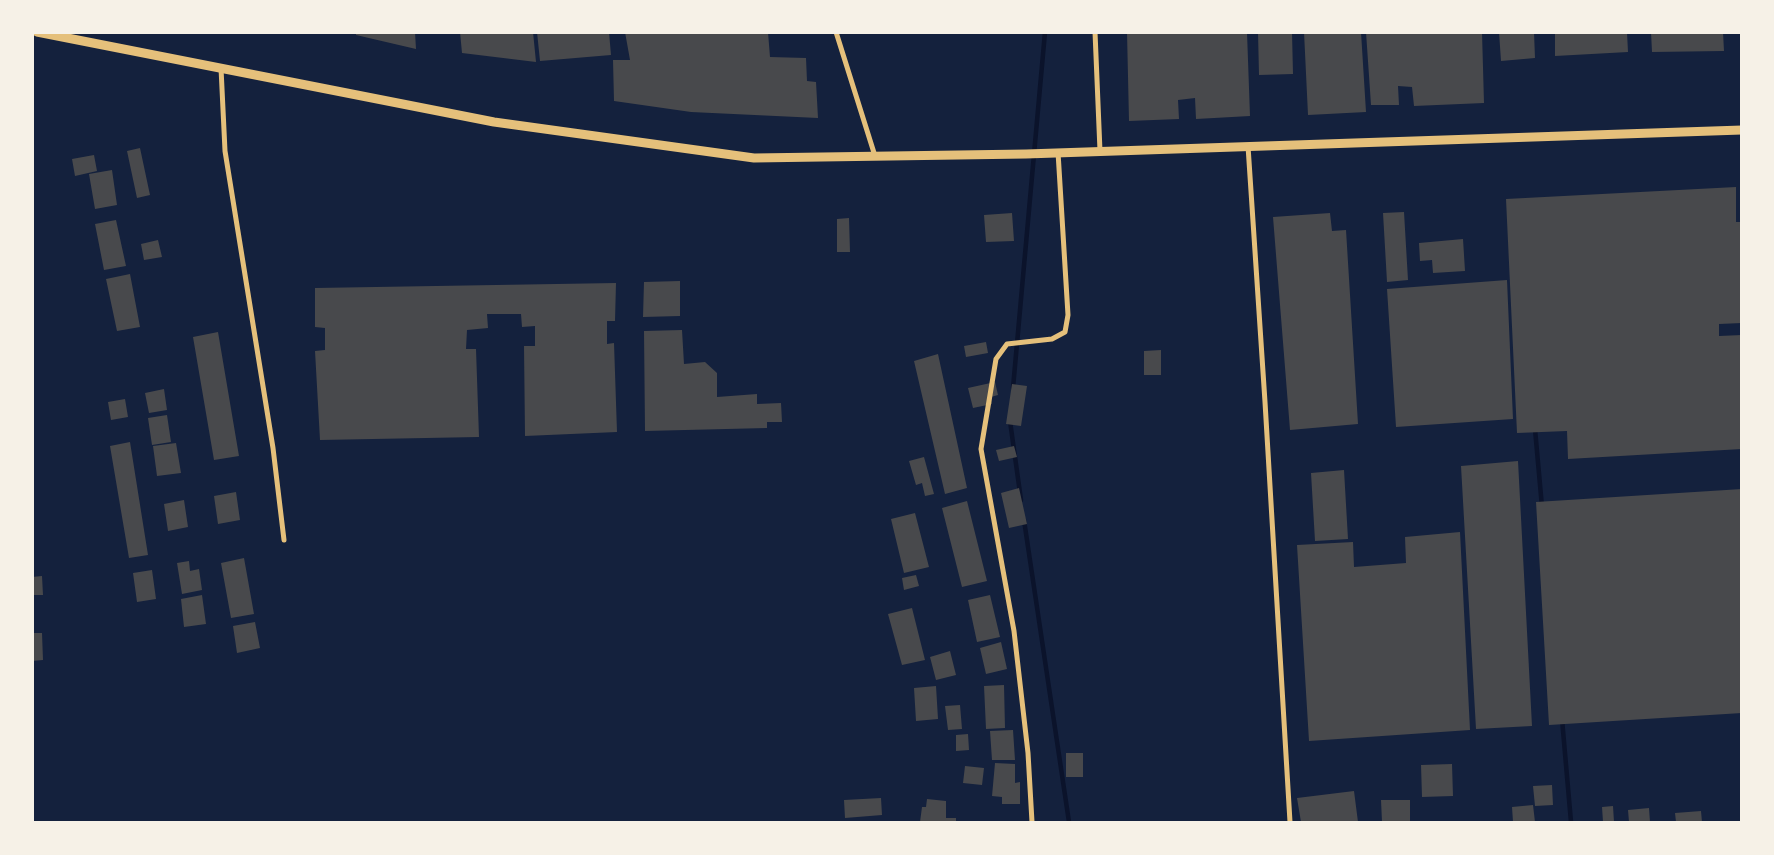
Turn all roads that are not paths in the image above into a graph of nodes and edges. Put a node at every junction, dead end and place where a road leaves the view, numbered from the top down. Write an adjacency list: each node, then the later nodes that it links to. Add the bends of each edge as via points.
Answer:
1 (38, 32): 4 (street)
2 (836, 32): 9 (street)
3 (1095, 32): 7 (street)
4 (221, 68): 9 (street, via 494,122 754,158); 10 (street, via 226,151 273,448)
5 (1742, 130): 6 (street)
6 (1248, 146): 7 (street); 12 (street)
7 (1100, 151): 8 (street)
8 (1058, 152): 9 (street); 11 (street, via 1068,314 1065,332 1052,339 1007,344 996,359 981,449 1014,631)
9 (875, 156)
10 (284, 540)
11 (1032, 822)
12 (1290, 822)

